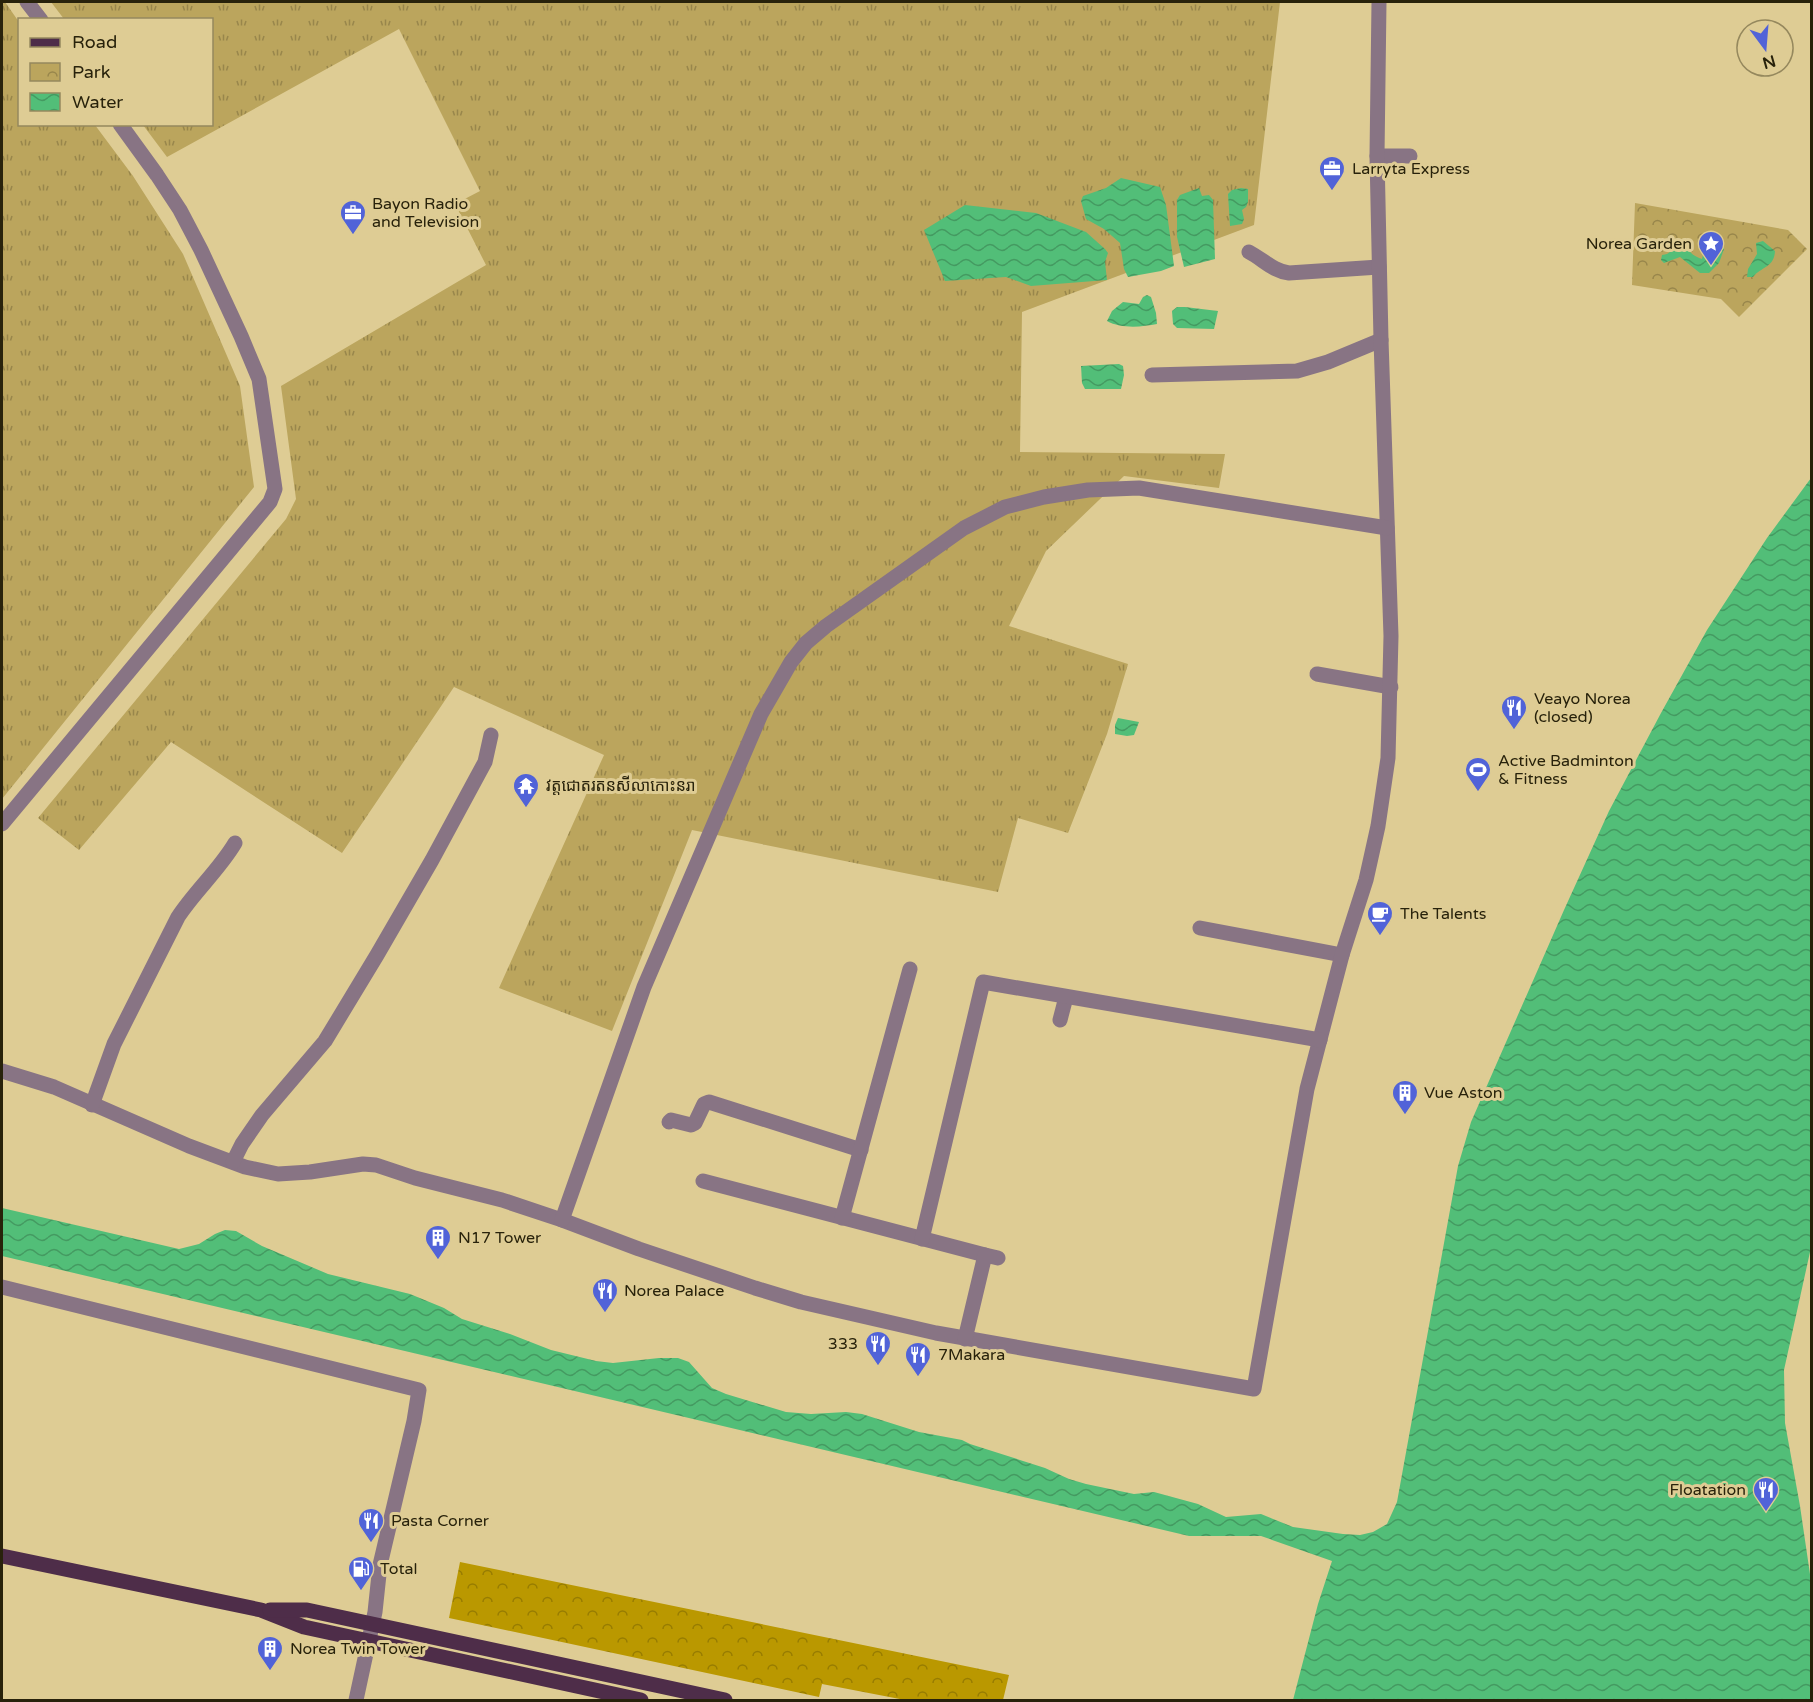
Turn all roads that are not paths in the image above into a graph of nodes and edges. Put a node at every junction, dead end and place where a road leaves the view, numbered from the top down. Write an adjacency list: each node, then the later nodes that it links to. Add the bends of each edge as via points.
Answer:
1 (27, 2): 3 (street)
2 (1379, 2): 5 (street)
3 (39, 18)
4 (121, 126): 15 (street, via 180,210 241,336 259,379 275,489 270,502)
5 (1377, 156): 6 (street); 8 (street)
6 (1410, 156)
7 (1249, 252): 8 (street, via 1277,271 1289,273)
8 (1379, 267): 9 (street)
9 (1381, 340): 10 (street, via 1297,370); 11 (street)
10 (1152, 375)
11 (1387, 528): 13 (street); 30 (street, via 1139,488 1044,497 1005,507 964,528 826,626 790,662 761,714 644,987)
12 (1317, 674): 13 (street)
13 (1391, 687): 18 (street, via 1388,758 1380,816 1366,880)
14 (491, 735): 27 (street, via 484,762 377,955 325,1041 262,1114)
15 (2, 824)
16 (235, 843): 24 (street, via 178,917 119,1034)
17 (1200, 927): 18 (street)
18 (1342, 956): 22 (street)
19 (910, 969): 26 (street)
20 (1066, 997): 21 (street); 22 (street); 31 (street, via 983,982)
21 (1060, 1020)
22 (1320, 1040): 33 (street, via 1307,1089 1254,1389)
23 (2, 1071): 24 (street, via 54,1087)
24 (92, 1105): 27 (street)
25 (669, 1122): 26 (street, via 695,1123 704,1104 709,1102)
26 (861, 1150): 29 (street)
27 (233, 1162): 30 (street, via 278,1174 370,1164)
28 (703, 1181): 29 (street)
29 (842, 1218): 31 (street)
30 (562, 1220): 33 (street, via 801,1302)
31 (922, 1239): 33 (street, via 991,1257)
32 (2, 1287): 36 (street, via 419,1390 380,1565)
33 (965, 1339)
34 (2, 1556): 35 (main road)
35 (261, 1610): 36 (main road, via 307,1610); 37 (main road, via 304,1627)
36 (372, 1625): 37 (street); 40 (main road)
37 (369, 1642): 38 (street); 39 (main road)
38 (356, 1701)
39 (641, 1701)
40 (725, 1701)

